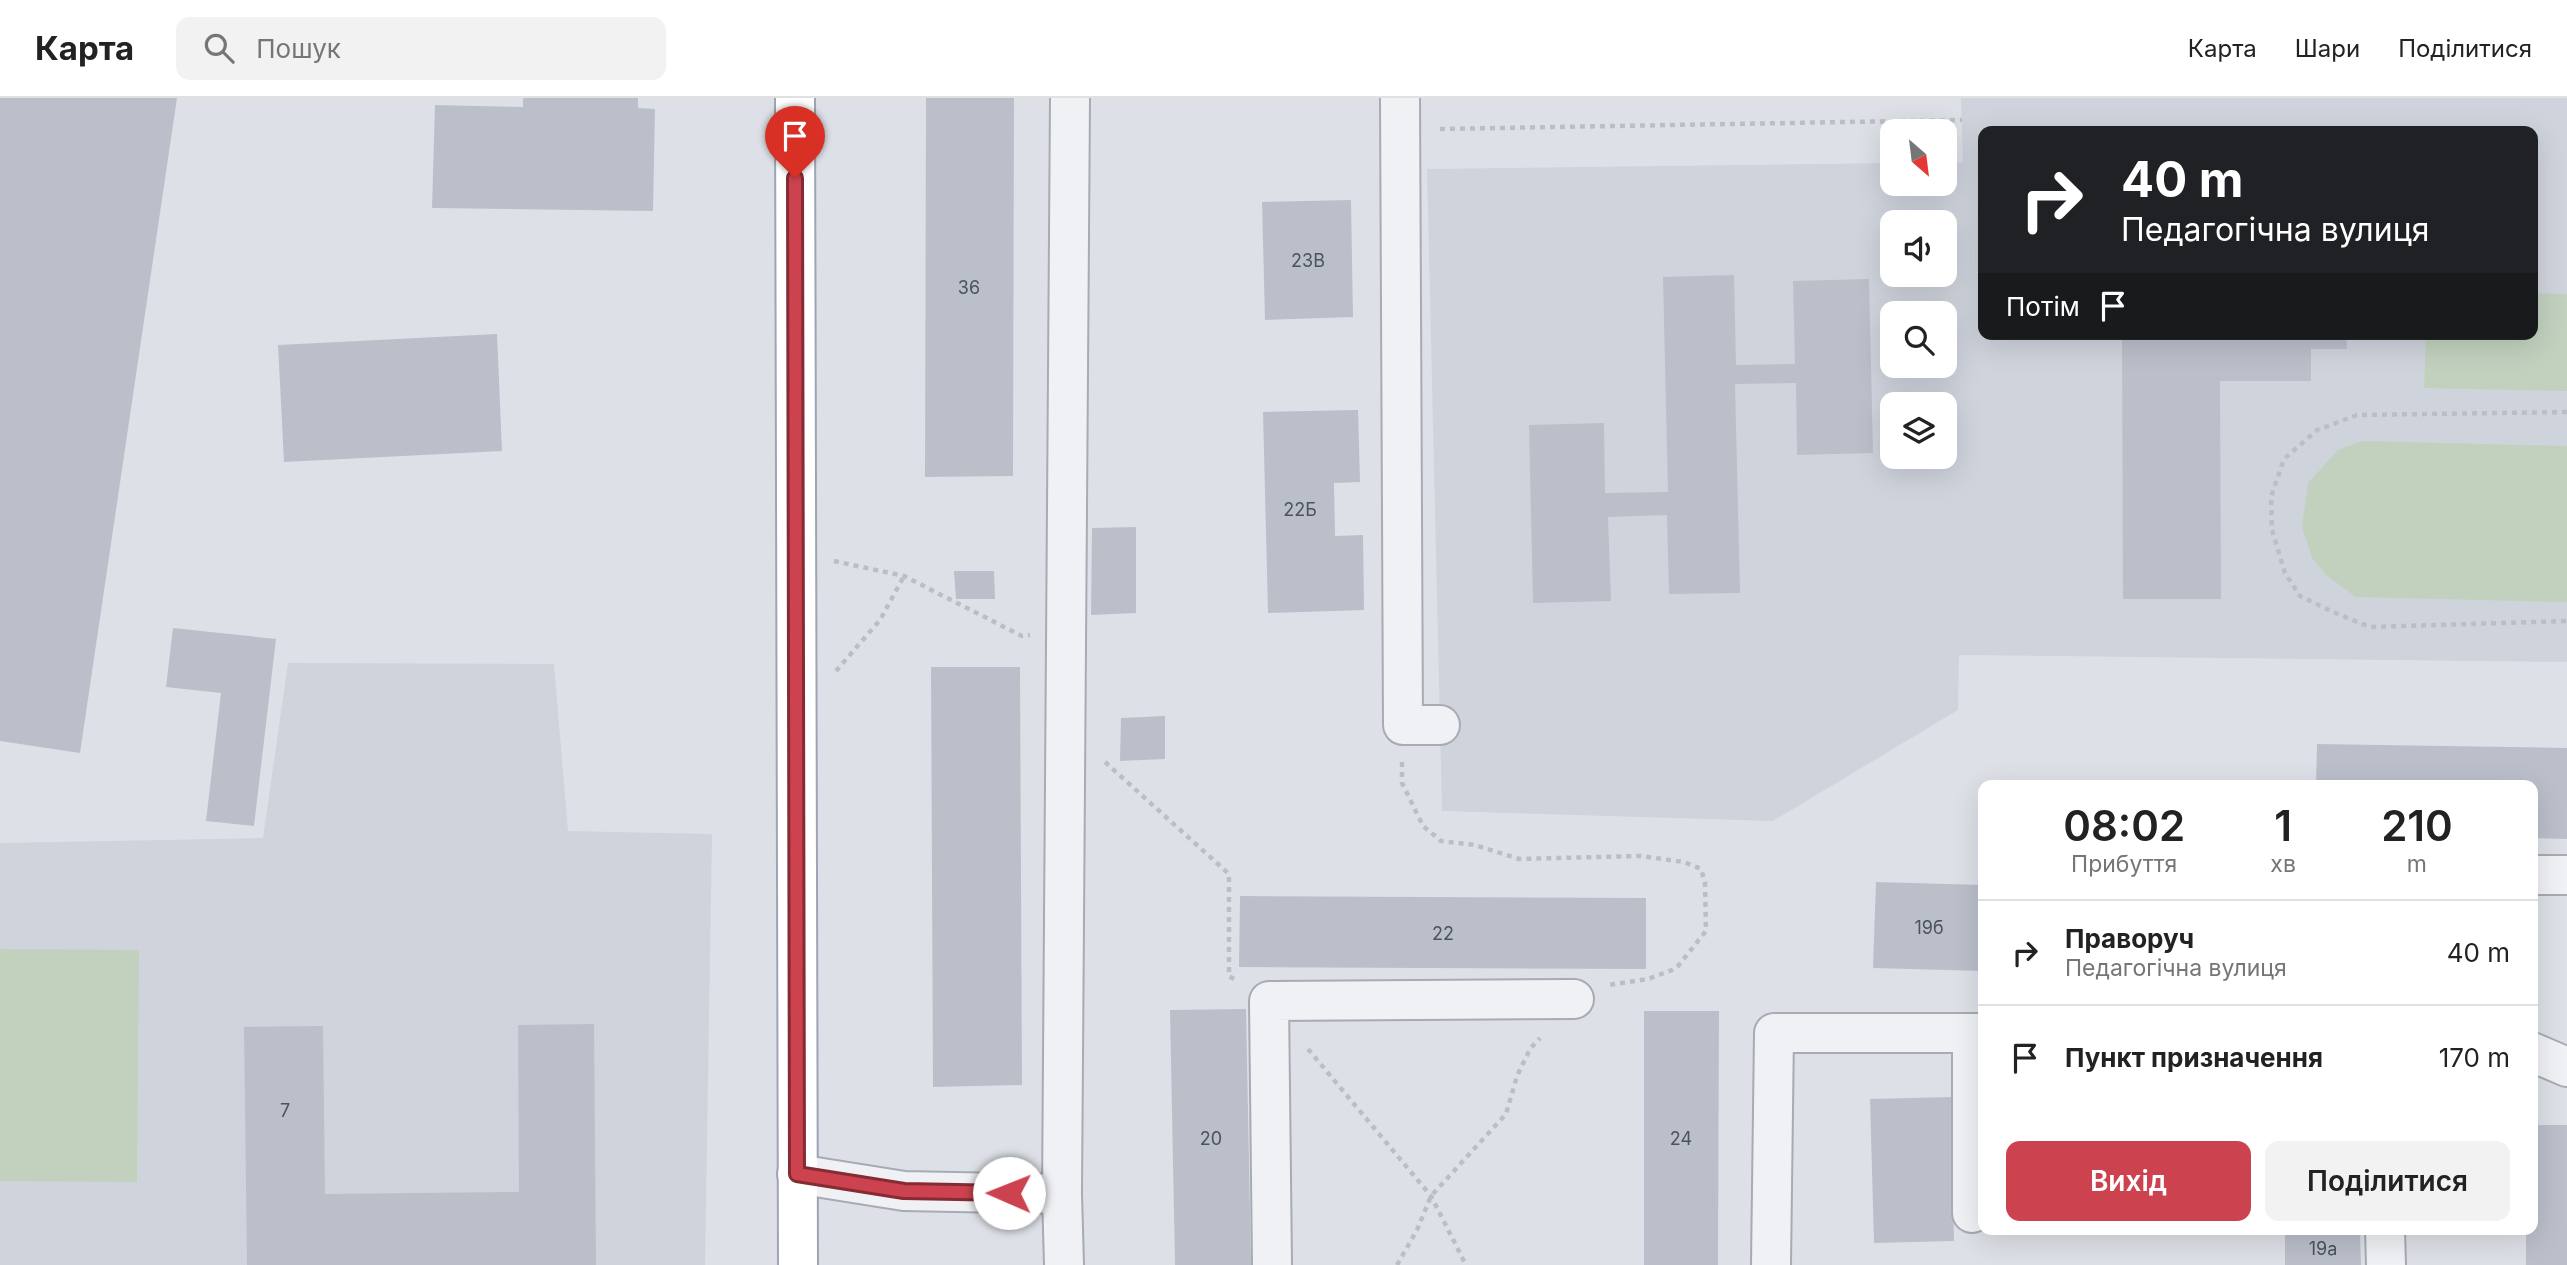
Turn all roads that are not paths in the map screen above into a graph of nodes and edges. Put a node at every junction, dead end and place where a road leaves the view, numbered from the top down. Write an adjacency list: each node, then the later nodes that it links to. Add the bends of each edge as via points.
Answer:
1 (794, 98): 11 (main road)
2 (1070, 98): 12 (lane)
3 (1400, 114): 4 (lane, via 1403,725)
4 (1440, 725)
5 (2567, 875): 6 (lane)
6 (2538, 876)
7 (1574, 999): 17 (lane, via 1269,1001)
8 (1978, 1033): 13 (lane); 18 (lane, via 1774,1033)
9 (2538, 1055): 10 (lane)
10 (2567, 1067)
11 (797, 1174): 12 (lane, via 904,1191); 15 (main road)
12 (1062, 1194): 16 (lane)
13 (1972, 1213)
14 (2385, 1235): 19 (lane)
15 (798, 1265)
16 (1064, 1265)
17 (1272, 1265)
18 (1771, 1265)
19 (2386, 1265)

